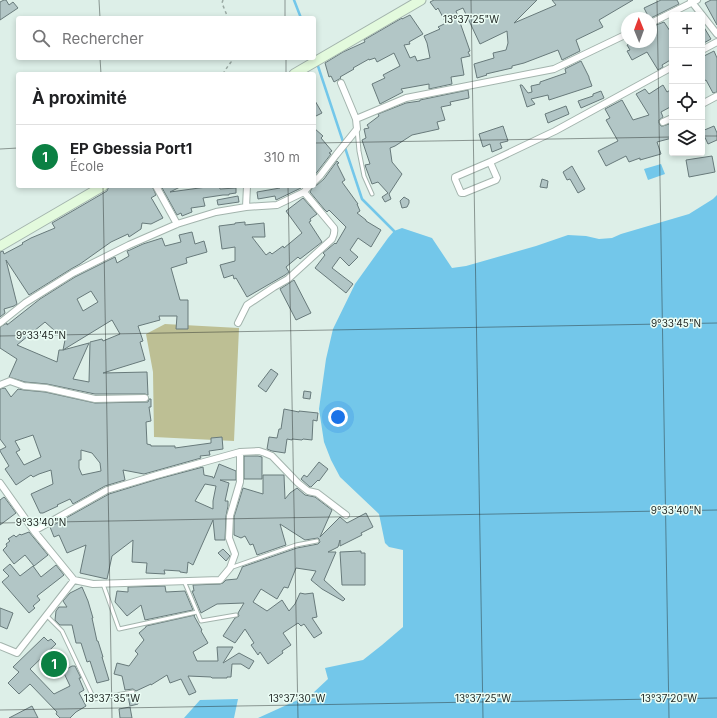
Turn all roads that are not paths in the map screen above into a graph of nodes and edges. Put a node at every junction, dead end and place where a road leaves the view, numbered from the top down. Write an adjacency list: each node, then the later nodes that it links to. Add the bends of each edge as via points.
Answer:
1 (422, 0): 9 (street)
2 (693, 1): 3 (street); 4 (street)
3 (657, 19)
4 (717, 34)
5 (621, 37): 13 (street, via 554,69 406,98)
6 (717, 42): 7 (street)
7 (705, 48)
8 (669, 69): 17 (street, via 555,131)
9 (297, 72)
10 (341, 82): 13 (street)
11 (717, 96): 12 (street)
12 (705, 102)
13 (356, 119): 16 (street)
14 (669, 119): 15 (street)
15 (663, 122)
16 (357, 129): 18 (street); 24 (lane, via 364,176)
17 (490, 162): 17 (street, via 496,180 461,193 455,177)
18 (316, 180)
19 (100, 188): 27 (street)
20 (157, 188): 26 (street)
21 (247, 188): 25 (street)
22 (308, 188): 23 (street)
23 (304, 192): 25 (street, via 277,205); 29 (street, via 334,228 332,239 288,279 247,305)
24 (372, 194)
25 (246, 207): 26 (street, via 216,212)
26 (177, 224): 28 (street, via 73,273 25,303)
27 (0, 246)
28 (0, 323)
29 (238, 323)
30 (0, 385): 31 (street, via 10,381 95,399)
31 (145, 398)
32 (240, 452): 34 (street, via 259,451 272,456 308,491 317,493); 35 (street, via 107,490); 37 (street, via 240,482 230,516 229,538 235,554)
33 (1, 487): 35 (street)
34 (346, 515)
35 (34, 532): 38 (street)
36 (317, 541): 37 (lane, via 296,544)
37 (230, 568): 39 (street, via 220,580)
38 (74, 580): 40 (street); 42 (street)
39 (184, 581): 40 (street); 41 (lane)
40 (103, 584): 41 (lane, via 119,629)
41 (197, 612): 43 (lane, via 201,621)
42 (46, 615): 44 (street, via 17,653); 45 (lane, via 62,632 94,699)
43 (236, 616)
44 (0, 646)
45 (134, 692)

